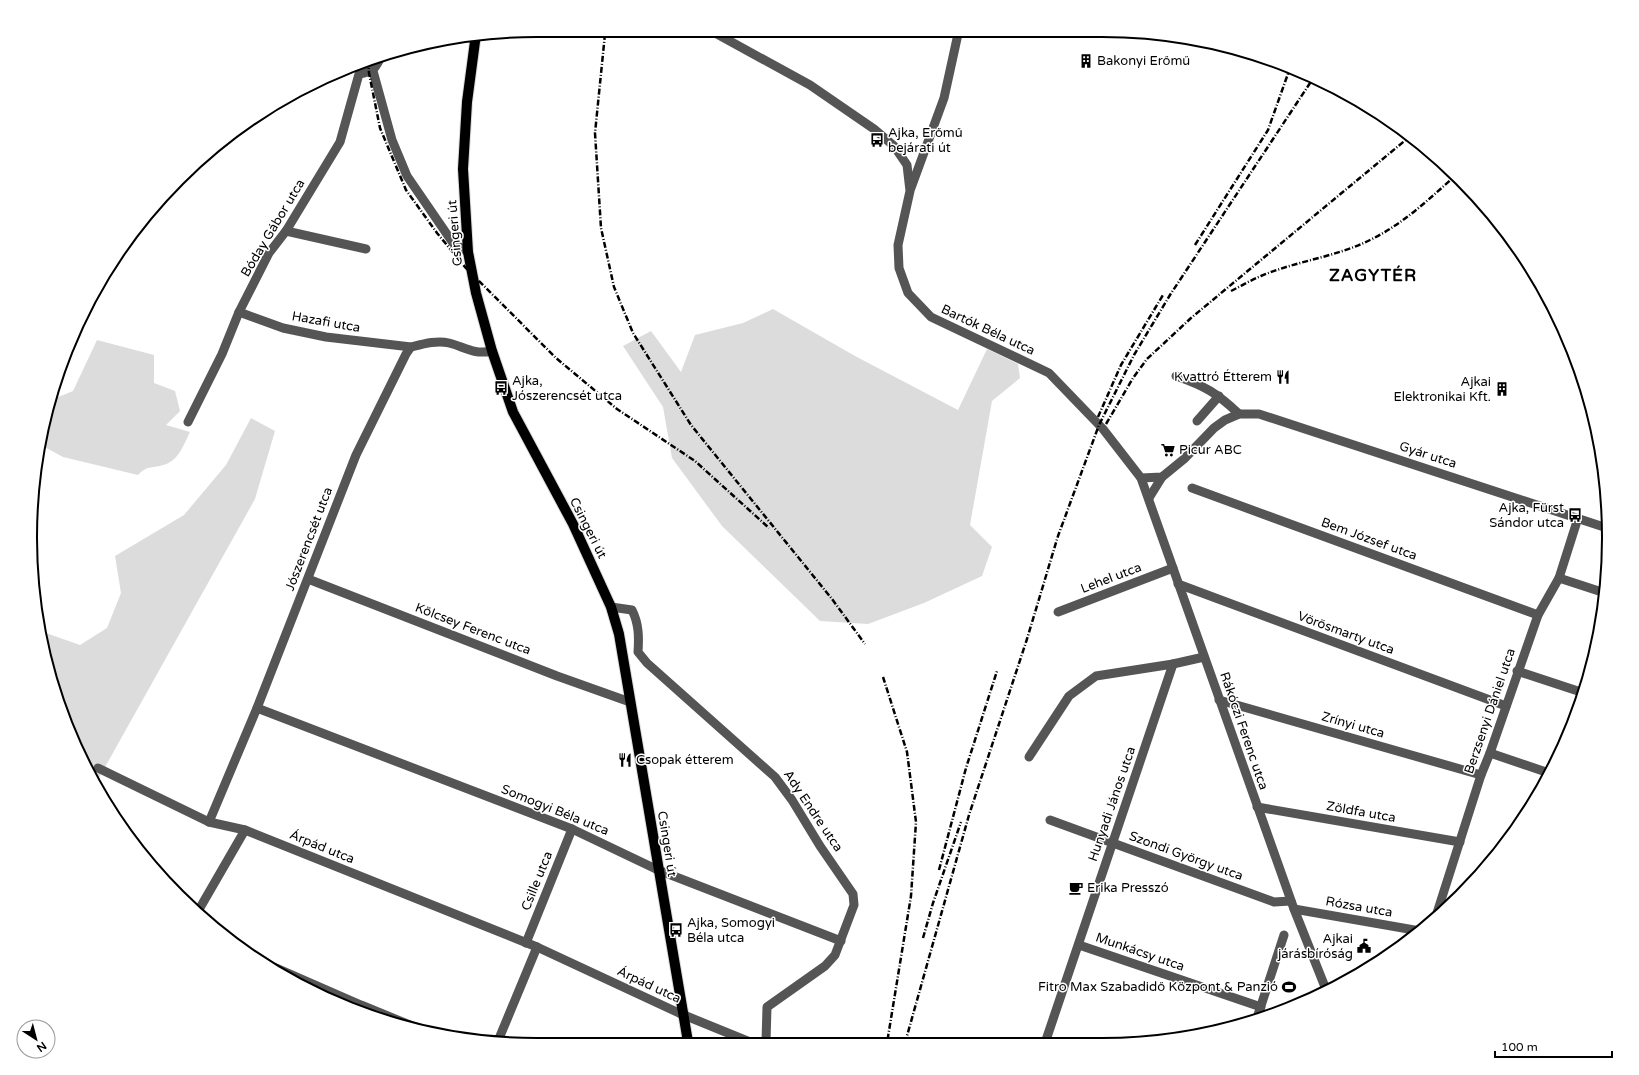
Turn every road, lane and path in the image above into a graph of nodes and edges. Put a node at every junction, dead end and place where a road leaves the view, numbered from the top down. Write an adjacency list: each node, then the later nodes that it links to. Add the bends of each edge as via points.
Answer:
1 (722, 37): 8 (street, Bartók Béla utca, via 810,85 874,129 894,146 907,165)
2 (957, 37): 8 (street, via 944,98)
3 (475, 41): 11 (main road, Csingeri út, via 467,102 463,169)
4 (378, 64): 7 (street)
5 (358, 70): 9 (street, Bóday Gábor utca, via 340,142)
6 (359, 70): 7 (street, Bóday Gábor utca, via 369,73)
7 (374, 71): 11 (street, via 392,140 407,176 453,242)
8 (910, 191): 21 (street, Bartók Béla utca, via 898,245 899,268 908,293 931,317 1049,373 1103,429)
9 (286, 231): 10 (street); 12 (street, Bóday Gábor utca, via 269,253)
10 (366, 249)
11 (468, 252): 14 (main road, Csingeri út)
12 (239, 312): 13 (street, Hazafi utca, via 283,328 326,337); 19 (street, Bóday Gábor utca, via 222,354)
13 (411, 347): 14 (street, via 428,343 448,343 471,352); 28 (street, Jószerencsét utca, via 356,455)
14 (492, 351): 31 (main road, Csingeri út, via 513,412 573,524)
15 (1176, 376): 16 (street, via 1201,385)
16 (1219, 396): 17 (street); 18 (street)
17 (1239, 414): 20 (street, Gyár utca, via 1214,428); 24 (street, Gyár utca, via 1258,414)
18 (1197, 420)
19 (188, 422)
20 (1162, 477): 21 (street); 23 (street, Gyár utca)
21 (1141, 478): 23 (street, Rákóczi Ferenc utca)
22 (1192, 488): 33 (street, Bem József utca)
23 (1149, 498): 26 (street, Rákóczi Ferenc utca)
24 (1578, 518): 25 (street, Gyár utca); 27 (street, Berzsenyi Dániel utca)
25 (1602, 526)
26 (1173, 568): 29 (street, Rákóczi Ferenc utca); 32 (street, Lehel utca)
27 (1559, 578): 30 (street); 33 (street, Berzsenyi Dániel utca)
28 (308, 579): 39 (street, Kölcsey Ferenc utca); 41 (street, Jószerencsét utca)
29 (1178, 584): 34 (street, Rákóczi Ferenc utca); 40 (street, Vörösmarty utca)
30 (1599, 590)
31 (611, 607): 39 (main road, Csingeri út, via 619,634); 60 (street, Ady Endre utca, via 632,610 639,634 638,652 647,664 775,777 792,800 853,894 854,905)
32 (1058, 612)
33 (1538, 615): 36 (street, Berzsenyi Dániel utca)
34 (1204, 657): 35 (street); 38 (street, Rákóczi Ferenc utca)
35 (1173, 664): 43 (street, via 1096,676 1069,696); 53 (street, Hunyadi János utca)
36 (1517, 671): 37 (street); 40 (street, Berzsenyi Dániel utca)
37 (1577, 691)
38 (1219, 700): 46 (street, Zrínyi utca); 47 (street, Rákóczi Ferenc utca)
39 (630, 702): 54 (main road, Csingeri út)
40 (1506, 706): 42 (street, Berzsenyi Dániel utca)
41 (257, 708): 49 (street, Jószerencsét utca); 50 (street, Somogyi Béla utca)
42 (1490, 753): 45 (street); 46 (street, Berzsenyi Dániel utca)
43 (1029, 757)
44 (98, 768): 49 (street, Árpád utca)
45 (1544, 771)
46 (1481, 775): 52 (street, Berzsenyi Dániel utca)
47 (1257, 807): 52 (street, Zöldfa utca); 55 (street, Rákóczi Ferenc utca)
48 (1050, 820): 53 (street, Szondi György utca)
49 (209, 822): 51 (street, Árpád utca)
50 (572, 829): 54 (street, Somogyi Béla utca); 61 (street, Csille utca)
51 (245, 830): 56 (street); 61 (street, Árpád utca)
52 (1460, 842): 57 (street, Berzsenyi Dániel utca)
53 (1113, 843): 55 (street, Szondi György utca, via 1274,902); 62 (street, Hunyadi János utca)
54 (658, 870): 60 (street, Somogyi Béla utca); 69 (main road, Csingeri út)
55 (1292, 905): 58 (street, Rózsa utca); 65 (street, Rákóczi Ferenc utca)
56 (200, 907)
57 (1439, 907)
58 (1413, 930)
59 (1284, 935): 67 (street)
60 (841, 940): 73 (street, Ady Endre utca, via 835,955 825,966 768,1007)
61 (526, 943): 63 (street, Árpád utca)
62 (1079, 945): 67 (street, Munkácsy utca); 74 (street, Hunyadi János utca)
63 (538, 947): 69 (street, Árpád utca); 70 (street)
64 (312, 984): 66 (street)
65 (1324, 985)
66 (356, 1004)
67 (1261, 1007): 68 (street)
68 (1260, 1012)
69 (683, 1015): 71 (main road, Csingeri út); 72 (street, Árpád utca)
70 (500, 1037)
71 (687, 1038)
72 (740, 1038)
73 (766, 1038)
74 (1047, 1038)

